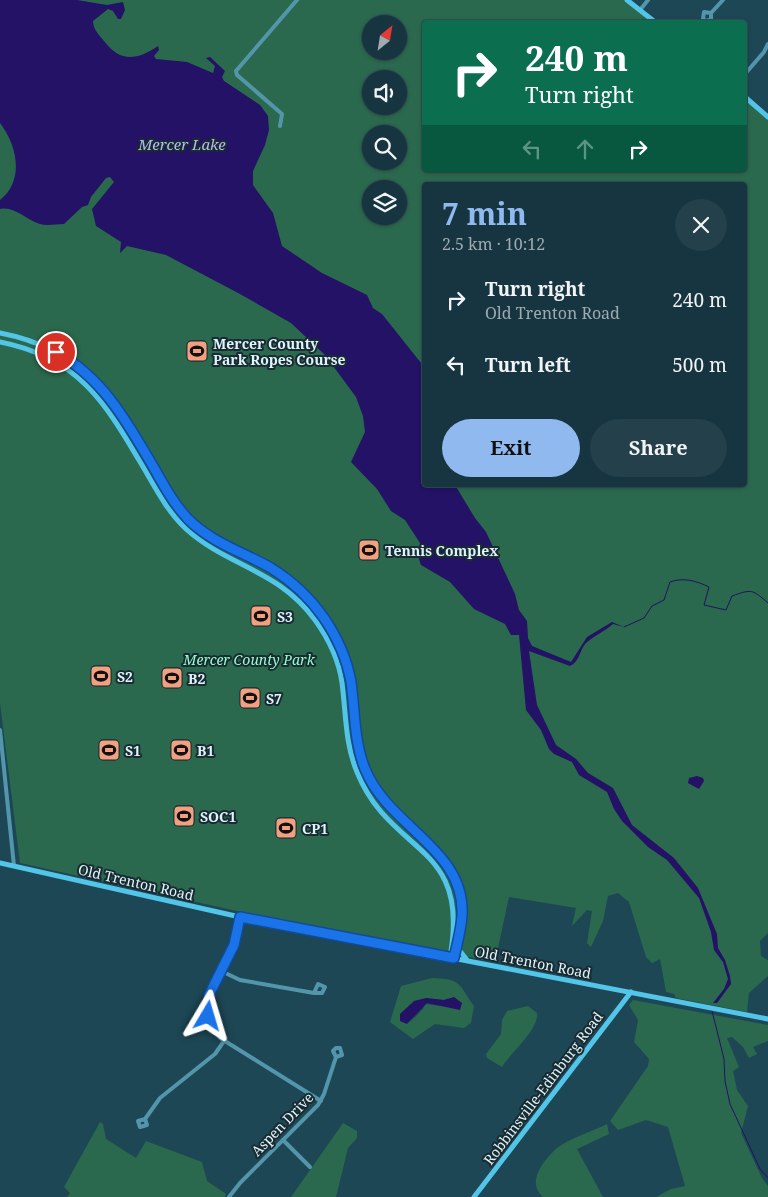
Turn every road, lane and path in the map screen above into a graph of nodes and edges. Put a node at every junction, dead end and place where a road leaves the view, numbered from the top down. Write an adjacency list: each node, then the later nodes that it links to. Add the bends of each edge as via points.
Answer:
1 (297, 0): 12 (street, via 236,71 282,114)
2 (627, 0): 5 (street)
3 (648, 0): 5 (street)
4 (724, 0): 6 (street)
5 (640, 10): 7 (street)
6 (711, 13)
7 (652, 20)
8 (768, 44): 9 (street)
9 (747, 72)
10 (747, 99): 11 (street)
11 (768, 117)
12 (280, 126)
13 (0, 333): 15 (street, via 44,346 92,377 120,411)
14 (0, 342): 16 (street, via 43,355 84,382 113,416)
15 (158, 476): 16 (street); 17 (street, via 190,521 214,539)
16 (151, 480): 18 (street, via 170,511 192,534)
17 (248, 557): 18 (street); 20 (street, via 287,579 311,601 325,620 342,651 349,673 357,741 369,777 388,807)
18 (244, 565): 21 (street, via 286,589 320,627 338,668 348,743 361,781 383,814)
19 (0, 730): 23 (street)
20 (430, 846): 21 (street); 25 (street, via 448,866 460,893 462,916)
21 (424, 852): 25 (street, via 440,870 452,897)
22 (0, 863): 23 (street, Old Trenton Road)
23 (14, 866): 24 (street, Old Trenton Road)
24 (240, 917): 26 (street, Old Trenton Road); 29 (street, via 236,939)
25 (454, 946): 26 (street); 27 (street); 28 (street)
26 (438, 955): 27 (street, Old Trenton Road)
27 (452, 958): 28 (street, Old Trenton Road)
28 (468, 961): 30 (street, Old Trenton Road)
29 (221, 971): 32 (street, via 240,980); 37 (street, via 209,995 207,1010 213,1030)
30 (617, 989): 31 (street, Old Trenton Road); 33 (street, via 621,994)
31 (630, 992): 33 (street, Robbinsville-Edinburg Road); 34 (street, Old Trenton Road)
32 (314, 993)
33 (621, 1004): 44 (street, Robbinsville-Edinburg Road)
34 (757, 1017): 35 (street, Old Trenton Road); 36 (street)
35 (768, 1019)
36 (768, 1022)
37 (224, 1041): 39 (street); 40 (street, via 215,1054 160,1098)
38 (336, 1057): 39 (street, Aspen Drive)
39 (321, 1101): 41 (street, Aspen Drive)
40 (145, 1118)
41 (283, 1140): 42 (street); 43 (street, Aspen Drive)
42 (310, 1167)
43 (229, 1197)
44 (474, 1197)

